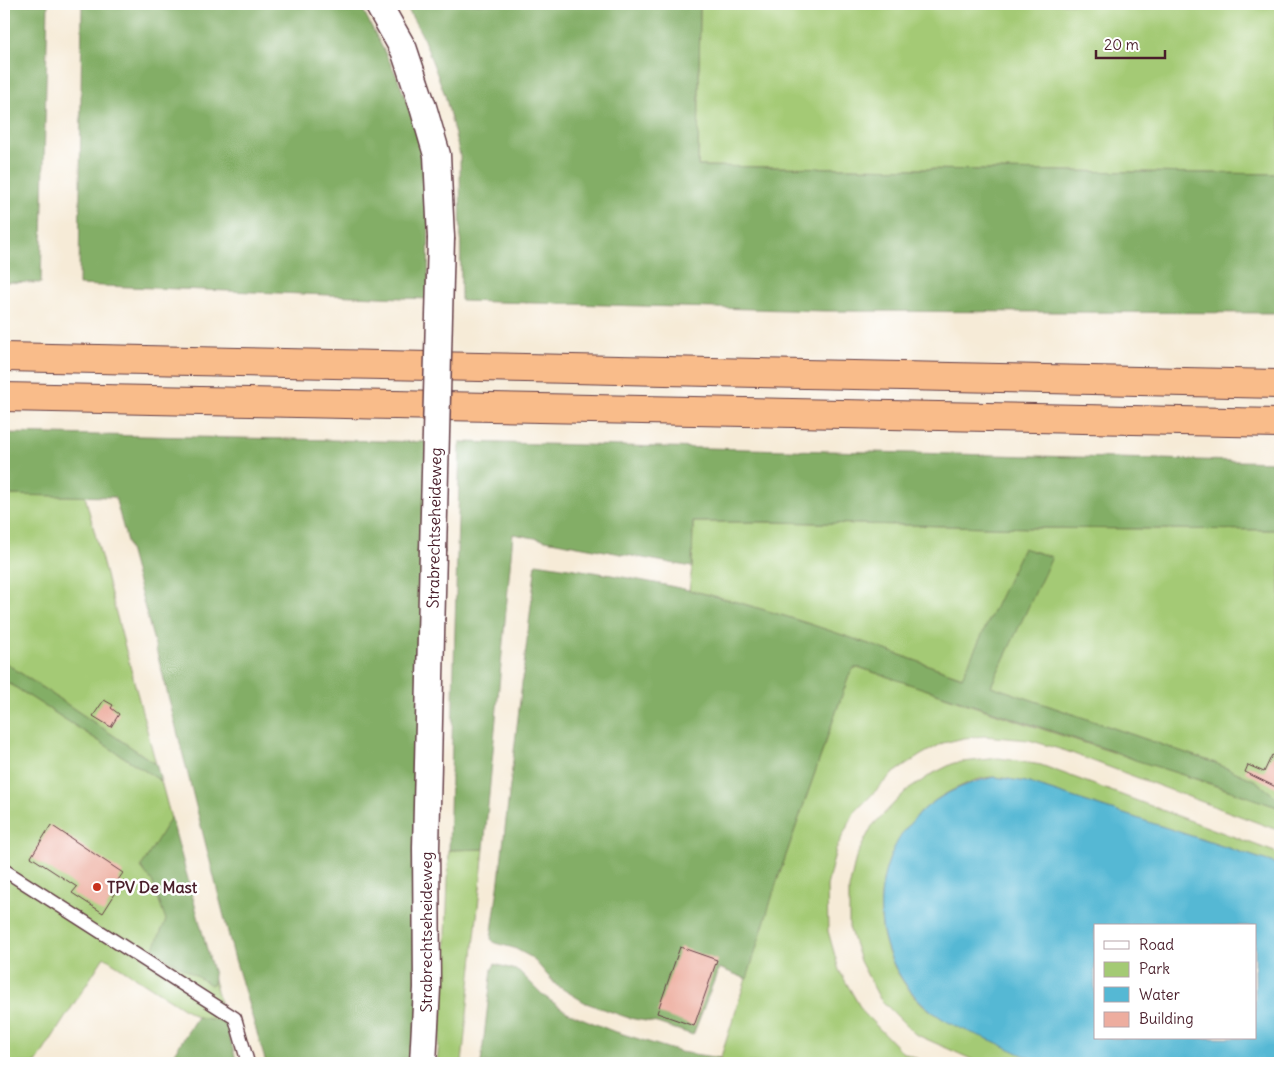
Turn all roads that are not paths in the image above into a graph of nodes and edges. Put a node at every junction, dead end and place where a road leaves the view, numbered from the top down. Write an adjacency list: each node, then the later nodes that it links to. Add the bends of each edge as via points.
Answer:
1 (378, 4): 8 (street, Strabrechtseheideweg, bridge, via 404,50 436,155 441,238)
2 (4, 357): 3 (highway)
3 (1280, 384)
4 (4, 397): 5 (highway)
5 (1280, 423)
6 (4, 870): 7 (lane, via 235,1018)
7 (248, 1063)
8 (423, 1063)

